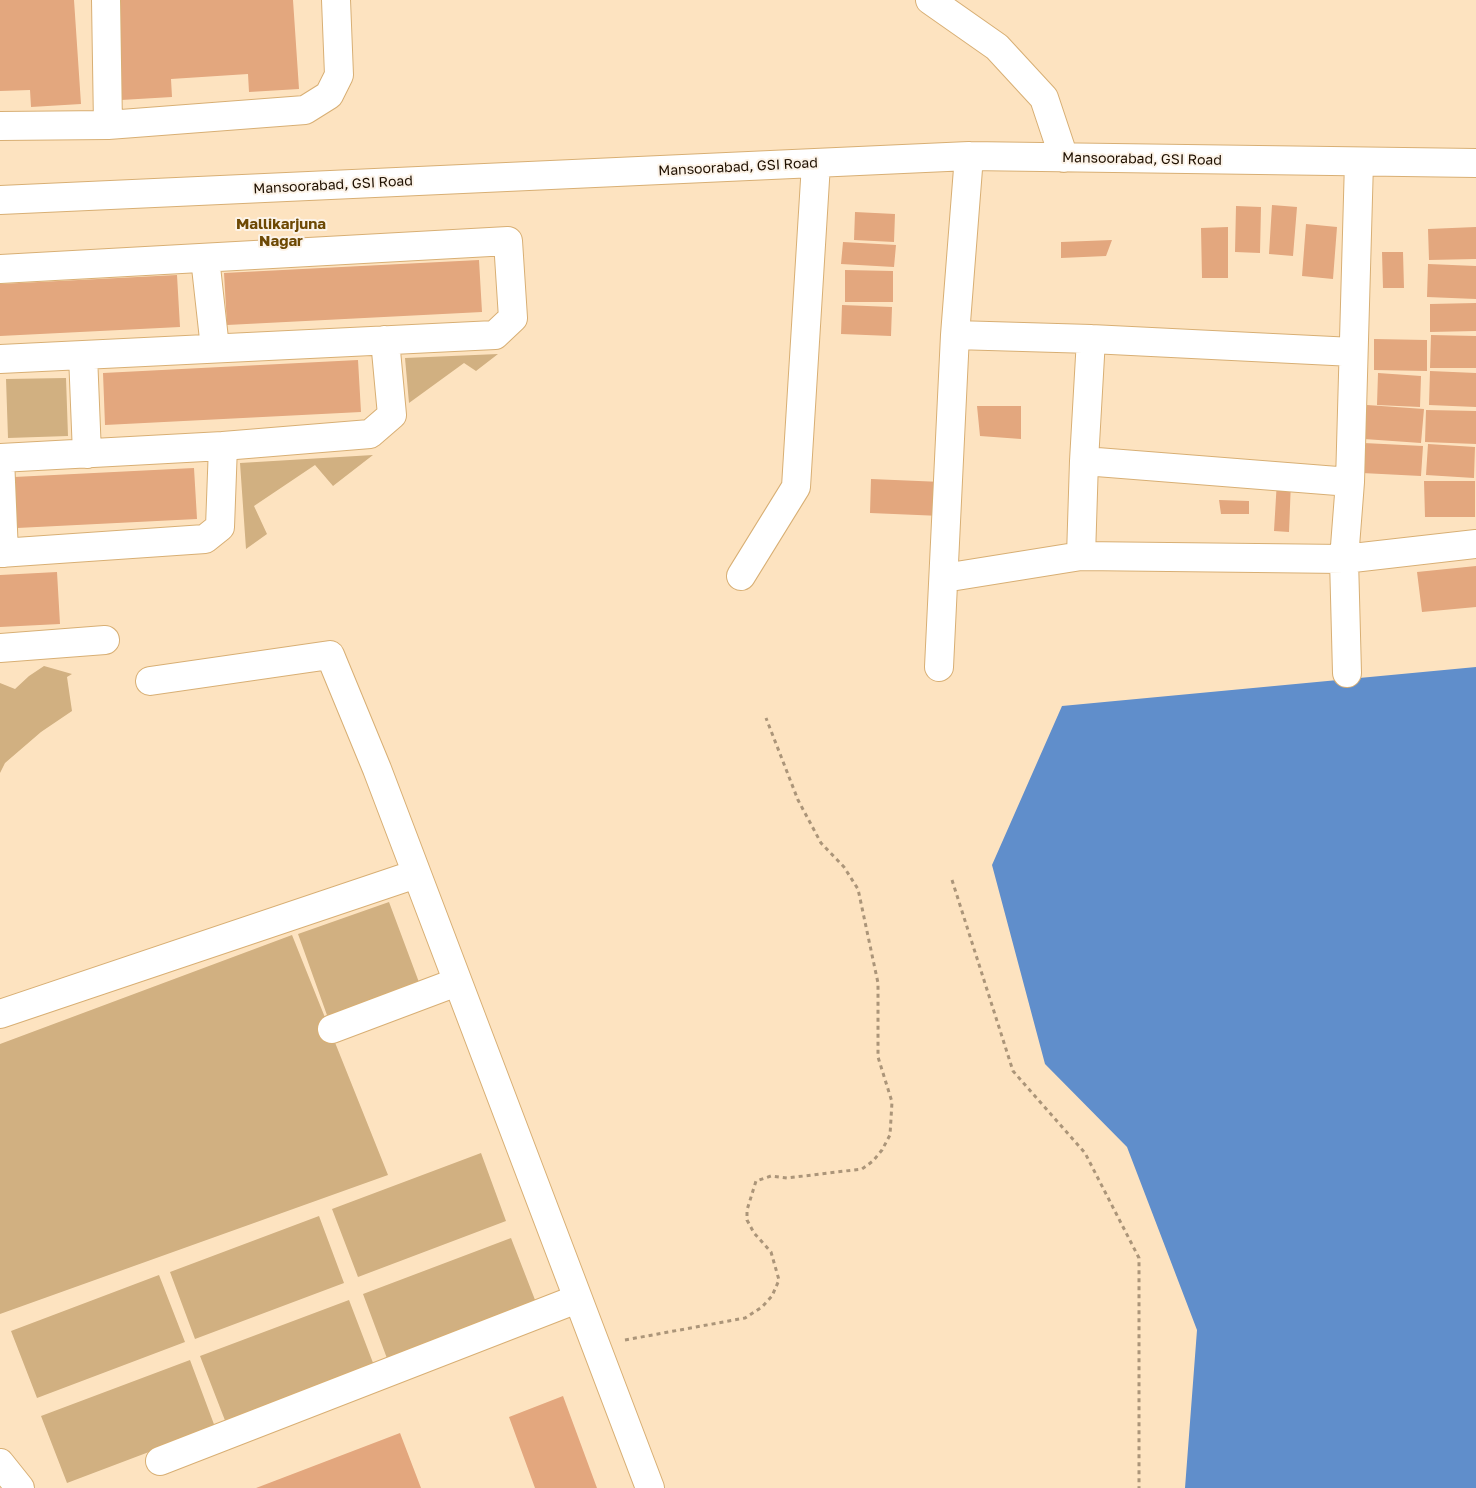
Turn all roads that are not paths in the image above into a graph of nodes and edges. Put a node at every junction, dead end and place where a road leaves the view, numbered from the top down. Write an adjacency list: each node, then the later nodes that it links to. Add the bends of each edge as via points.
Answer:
1 (106, 0): 4 (street)
2 (336, 0): 4 (street, via 339,75 329,95 305,110)
3 (930, 0): 7 (street, via 997,47 1044,98)
4 (108, 125): 5 (street)
5 (0, 126)
6 (969, 156): 7 (street, Mansoorabad, GSI Road); 10 (street, Mansoorabad, GSI Road); 14 (street)
7 (1064, 158): 8 (street, Mansoorabad, GSI Road)
8 (1359, 162): 9 (street, Mansoorabad, GSI Road); 18 (street)
9 (1476, 163)
10 (816, 164): 11 (street, Mansoorabad, GSI Road); 30 (street, via 796,488)
11 (0, 200)
12 (205, 258): 13 (street); 16 (street, via 508,242 513,318 495,335); 17 (street)
13 (0, 269)
14 (955, 335): 15 (street); 31 (street)
15 (1091, 339): 18 (street); 24 (street)
16 (385, 340): 17 (street); 21 (street, via 392,415 370,434)
17 (215, 348): 19 (street)
18 (1353, 352): 25 (street)
19 (83, 355): 20 (street); 22 (street)
20 (0, 359)
21 (223, 446): 22 (street); 27 (street, via 220,527 205,539)
22 (87, 454): 23 (street)
23 (0, 458): 27 (street)
24 (1084, 460): 25 (street); 28 (street)
25 (1350, 482): 29 (street)
26 (1476, 544): 29 (street)
27 (2, 553)
28 (1081, 556): 29 (street); 31 (street)
29 (1344, 559): 35 (street)
30 (741, 576)
31 (944, 578): 34 (street)
32 (105, 640): 33 (street)
33 (0, 648)
34 (939, 667)
35 (1347, 673)
36 (150, 681): 37 (street, via 330,655)
37 (416, 874): 38 (street); 39 (street)
38 (457, 982): 40 (street); 41 (street)
39 (0, 1014)
40 (332, 1029)
41 (577, 1299): 42 (street); 45 (street)
42 (160, 1461)
43 (0, 1463): 44 (street)
44 (20, 1488)
45 (650, 1488)

